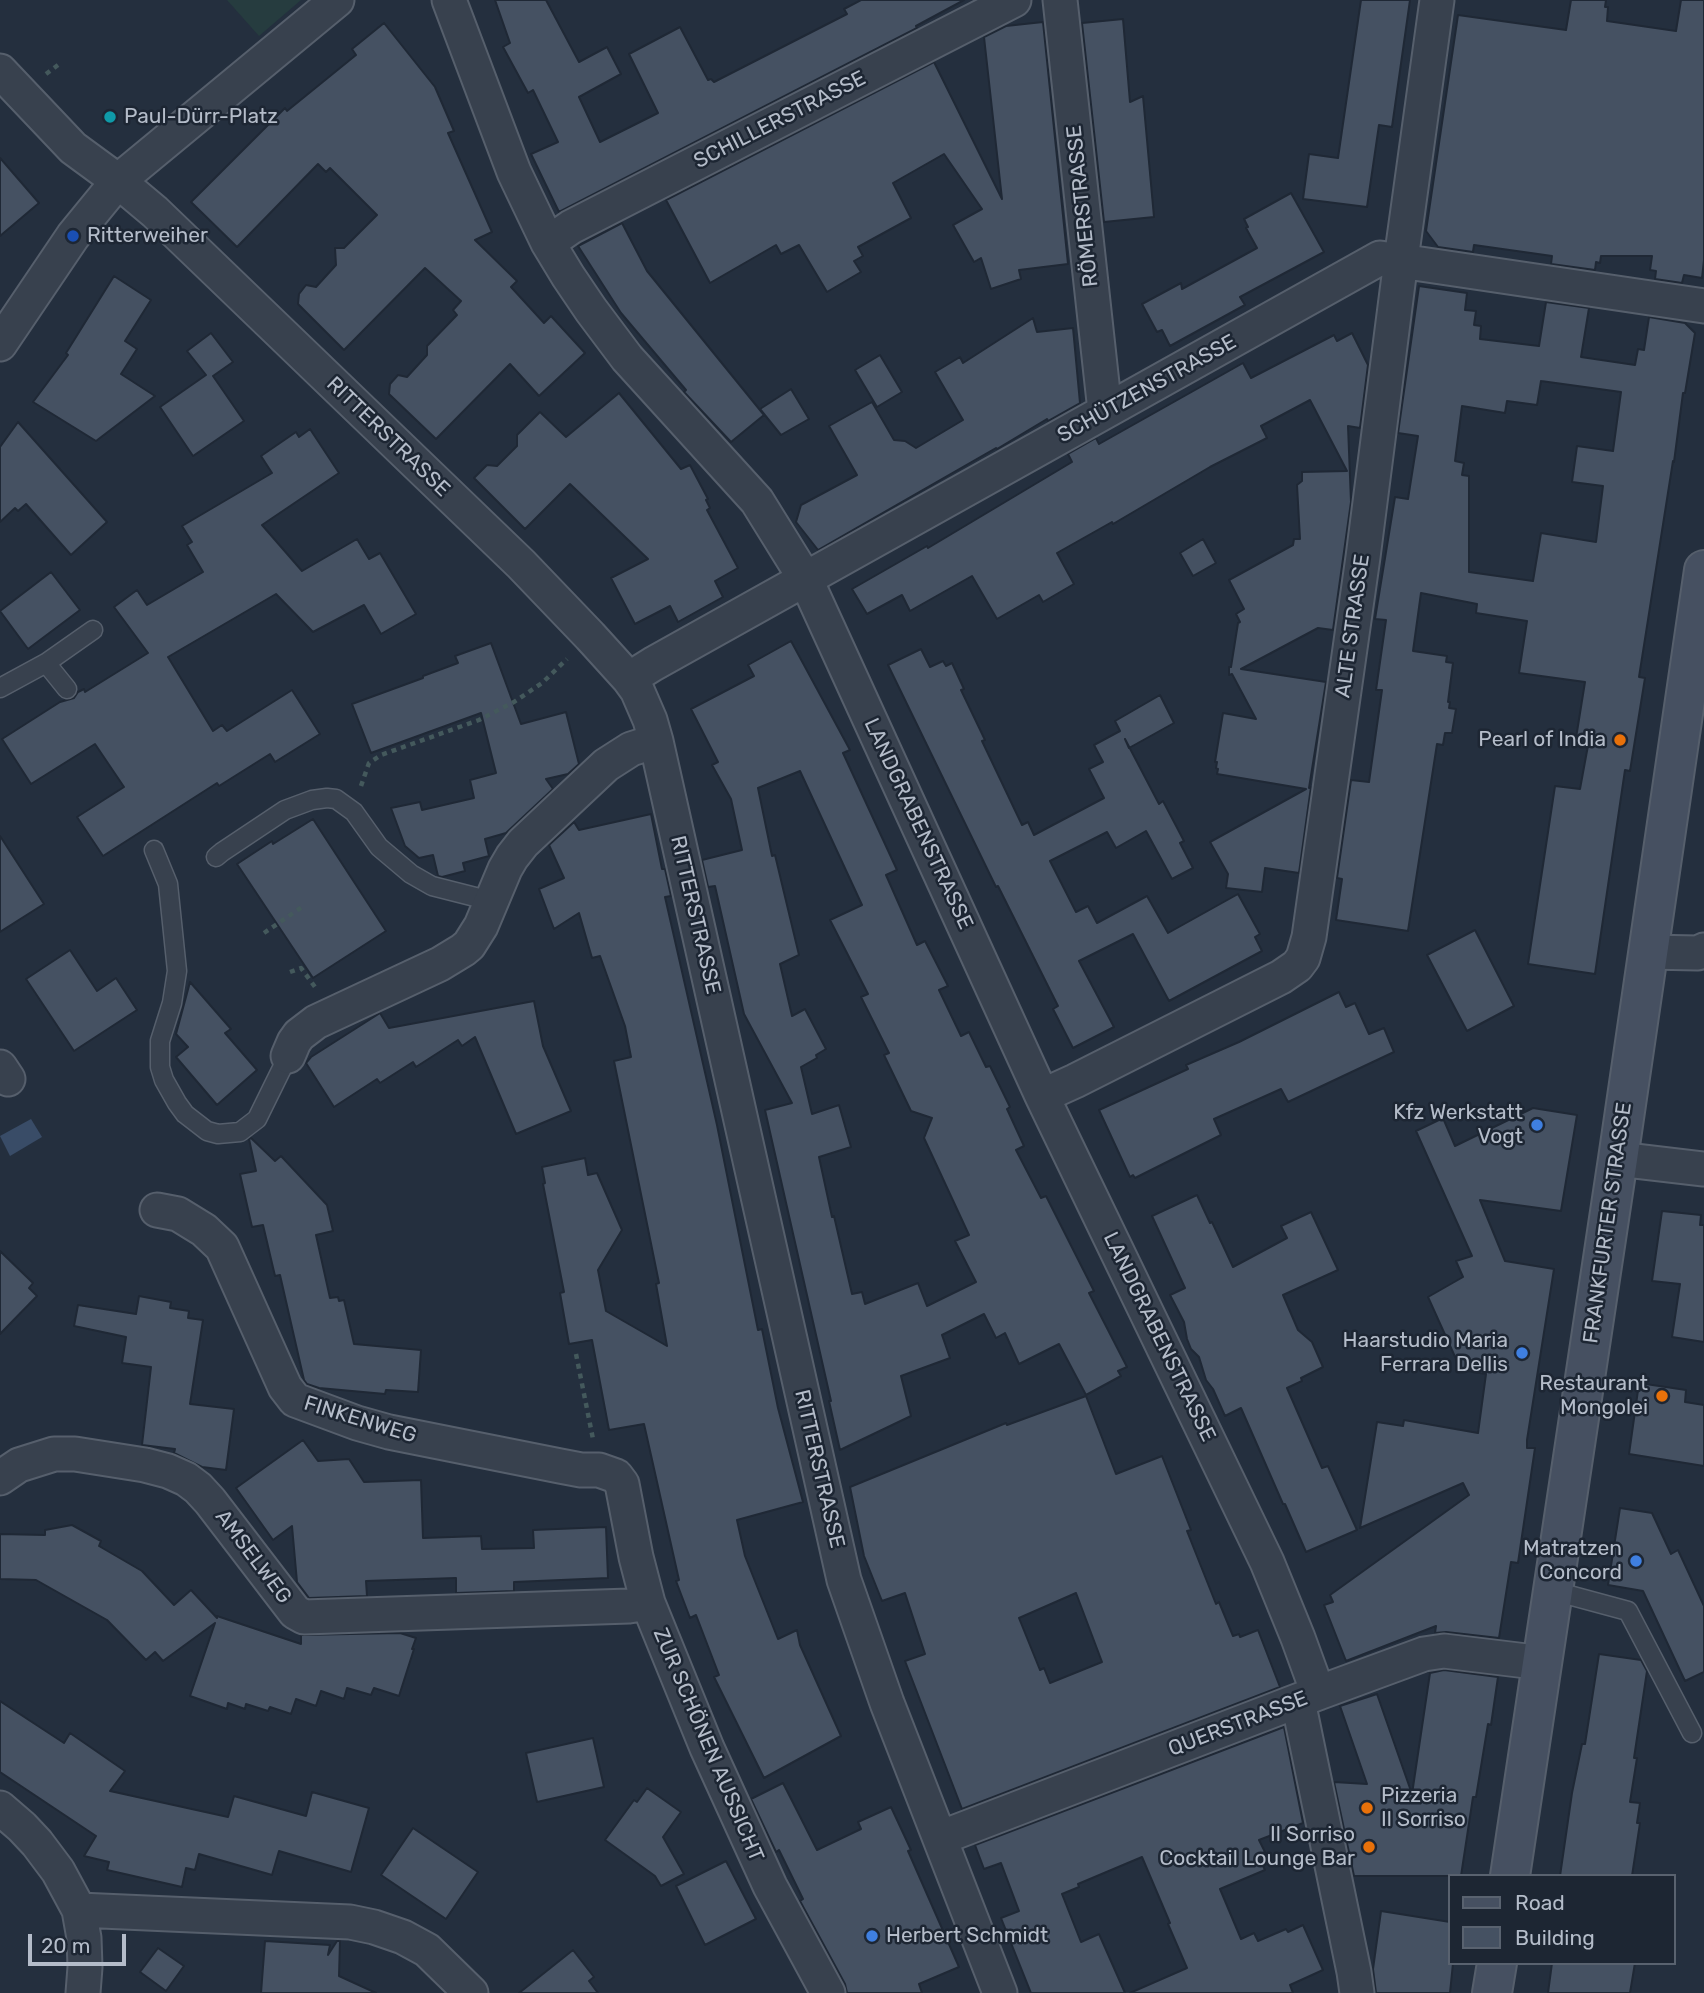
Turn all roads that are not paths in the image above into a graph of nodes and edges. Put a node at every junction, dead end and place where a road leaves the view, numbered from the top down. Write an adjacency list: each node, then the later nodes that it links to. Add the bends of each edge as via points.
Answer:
1 (337, 0): 7 (street)
2 (449, 0): 8 (street, LANDGRABENSTRASSE, via 514,172)
3 (1014, 0): 8 (street, SCHILLERSTRASSE, via 571,227)
4 (1060, 0): 12 (street, RÖMERSTRASSE)
5 (1437, 0): 9 (street, ALTE STRASSE)
6 (0, 71): 7 (street, RITTERSTRASSE, via 73,148)
7 (118, 181): 11 (street, via 73,236); 17 (street, RITTERSTRASSE, via 521,564)
8 (548, 243): 14 (street, LANDGRABENSTRASSE, via 627,358 757,501)
9 (1401, 260): 10 (street, SCHÜTZENSTRASSE); 12 (street, SCHÜTZENSTRASSE, via 1380,258); 27 (street, ALTE STRASSE, via 1363,557 1303,958 1281,976)
10 (1704, 306)
11 (0, 344)
12 (1105, 411): 14 (street, SCHÜTZENSTRASSE)
13 (1704, 570): 25 (main road, FRANKFURTER STRASSE)
14 (806, 580): 17 (street, SCHÜTZENSTRASSE); 27 (street, LANDGRABENSTRASSE)
15 (93, 630): 16 (lane)
16 (46, 663): 18 (lane); 19 (lane)
17 (629, 679): 20 (street, RITTERSTRASSE, via 642,700)
18 (0, 688)
19 (67, 688)
20 (656, 741): 23 (street, via 631,749 606,765 536,829 512,857); 39 (street, RITTERSTRASSE, via 844,1580)
21 (154, 849): 26 (lane, via 168,884 177,963 176,988 160,1041 160,1067 177,1102 206,1131 240,1132 257,1119)
22 (216, 857): 23 (lane, via 285,810 312,800 337,799 354,811 379,847 411,874 432,887)
23 (491, 901): 26 (street, via 475,936 453,957 316,1022 293,1042)
24 (1704, 950): 25 (street)
25 (1647, 953): 28 (main road, FRANKFURTER STRASSE)
26 (288, 1056)
27 (1042, 1096): 36 (street, LANDGRABENSTRASSE, via 1267,1562)
28 (1618, 1159): 29 (street); 33 (main road, FRANKFURTER STRASSE)
29 (1704, 1169)
30 (157, 1210): 32 (street, FINKENWEG, via 178,1214 222,1247 295,1400 389,1432 609,1473)
31 (0, 1478): 34 (street, AMSELWEG, via 19,1465 64,1454 145,1465 186,1479 210,1501 295,1612 304,1617)
32 (622, 1484): 34 (street, ZUR SCHÖNEN AUSSICHT)
33 (1553, 1591): 35 (main road, FRANKFURTER STRASSE); 37 (lane, via 1628,1611)
34 (648, 1603): 45 (street, ZUR SCHÖNEN AUSSICHT, via 741,1825)
35 (1543, 1663): 36 (street, QUERSTRASSE, via 1435,1651); 40 (main road, FRANKFURTER STRASSE)
36 (1308, 1697): 39 (street, QUERSTRASSE); 47 (street, LANDGRABENSTRASSE)
37 (1692, 1733)
38 (0, 1808): 41 (street, via 37,1843)
39 (940, 1838): 46 (street, RITTERSTRASSE)
40 (1510, 1874)
41 (79, 1909): 43 (street, via 85,1957); 44 (street, via 350,1922 374,1927 427,1950)
42 (1497, 1965): 48 (main road)
43 (83, 1993)
44 (471, 1993)
45 (828, 1993)
46 (1000, 1993)
47 (1357, 1993)
48 (1492, 1993)

